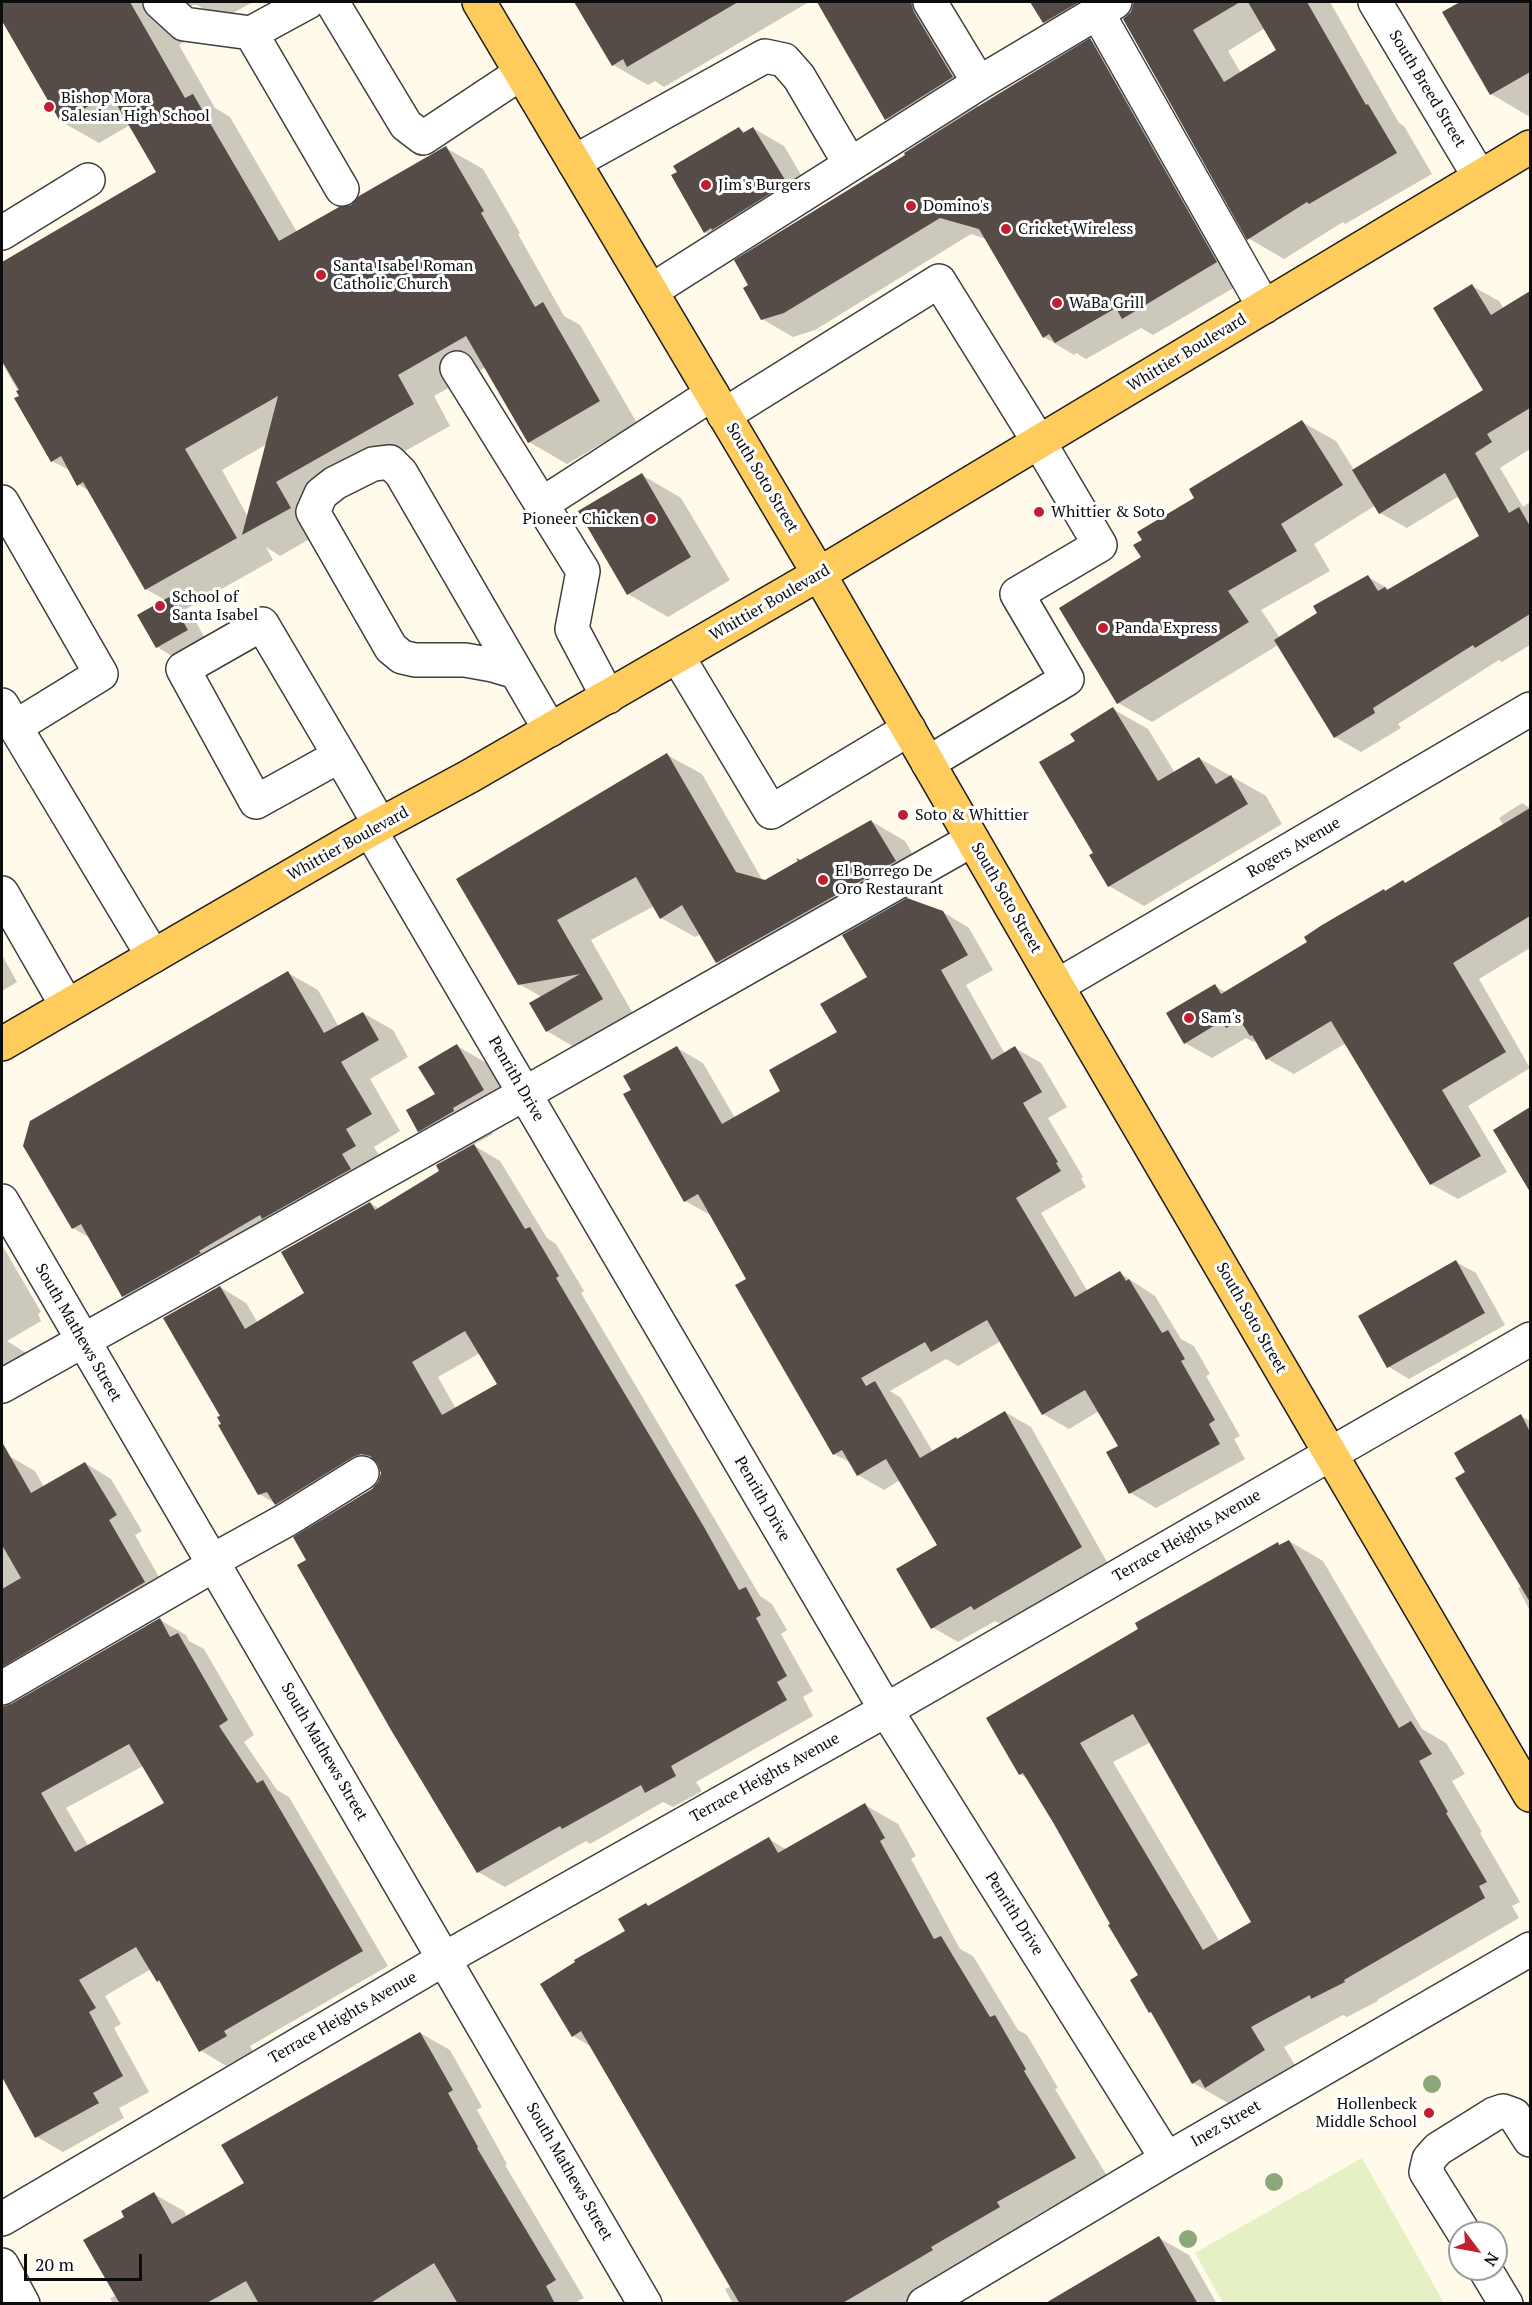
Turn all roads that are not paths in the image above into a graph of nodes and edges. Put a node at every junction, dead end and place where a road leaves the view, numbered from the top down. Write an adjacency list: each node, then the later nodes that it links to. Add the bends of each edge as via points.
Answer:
1 (160, 2): 8 (street, via 183,24)
2 (308, 2): 8 (street)
3 (332, 2): 9 (street, via 406,125 423,138)
4 (479, 2): 9 (main road, South Soto Street)
5 (930, 2): 10 (street)
6 (1375, 2): 14 (street, South Breed Street)
7 (1106, 7): 10 (street); 19 (street)
8 (251, 33): 16 (street)
9 (521, 73): 12 (main road, South Soto Street)
10 (979, 82): 13 (street)
11 (1530, 147): 14 (main road, Whittier Boulevard)
12 (574, 162): 13 (street, via 765,56 784,60 798,77); 18 (main road, South Soto Street)
13 (850, 164): 18 (street)
14 (1479, 176): 19 (main road, Whittier Boulevard)
15 (88, 180): 17 (street)
16 (342, 189)
17 (2, 233)
18 (651, 291): 21 (main road, South Soto Street)
19 (1264, 307): 22 (main road, Whittier Boulevard)
20 (457, 368): 24 (street)
21 (718, 405): 22 (street, via 939,281); 24 (street); 25 (main road, South Soto Street)
22 (1039, 442): 25 (main road, Whittier Boulevard); 34 (street, via 1100,545 1017,594 1067,679)
23 (2, 502): 30 (street, via 101,674)
24 (542, 504): 28 (street, via 583,571 572,629)
25 (819, 574): 26 (main road, Whittier Boulevard); 31 (main road, South Soto Street)
26 (678, 657): 28 (main road, Whittier Boulevard); 31 (street, via 771,812)
27 (516, 672): 27 (street, via 410,488 390,462 373,464 334,483 321,494 313,512 391,648 402,657 415,660 465,660); 32 (street)
28 (608, 697): 32 (main road, Whittier Boulevard)
29 (1530, 709): 39 (street, Rogers Avenue)
30 (8, 716): 38 (street)
31 (909, 729): 34 (main road, South Soto Street)
32 (550, 730): 35 (main road, Whittier Boulevard)
33 (339, 756): 33 (street, Penrith Drive, via 262,624 183,669 256,802); 35 (street, Penrith Drive)
34 (928, 763): 36 (main road, South Soto Street)
35 (375, 828): 38 (main road, Whittier Boulevard); 42 (street, Penrith Drive)
36 (972, 840): 39 (main road, South Soto Street); 42 (street)
37 (2, 893): 40 (street)
38 (153, 956): 40 (main road, Whittier Boulevard)
39 (1057, 987): 47 (main road, South Soto Street)
40 (67, 1006): 41 (main road, Whittier Boulevard)
41 (2, 1044)
42 (524, 1094): 44 (street); 51 (street, Penrith Drive)
43 (2, 1201): 44 (street, South Mathews Street)
44 (82, 1339): 46 (street); 49 (street, South Mathews Street)
45 (1530, 1339): 47 (street, Terrace Heights Avenue)
46 (2, 1386)
47 (1330, 1453): 51 (street, Terrace Heights Avenue); 52 (main road, South Soto Street)
48 (362, 1473): 49 (street)
49 (213, 1563): 50 (street); 54 (street, South Mathews Street)
50 (2, 1688)
51 (886, 1710): 54 (street, Terrace Heights Avenue); 56 (street, Penrith Drive)
52 (1530, 1795)
53 (1530, 1949): 56 (street, Inez Street)
54 (444, 1959): 57 (street, Terrace Heights Avenue); 62 (street, South Mathews Street)
55 (1530, 2140): 58 (street, via 1514,2115 1503,2111 1438,2149 1426,2172)
56 (1167, 2159): 63 (street, Inez Street)
57 (2, 2218)
58 (1457, 2221)
59 (2, 2265): 61 (street)
60 (1492, 2281): 64 (street)
61 (23, 2304)
62 (645, 2304)
63 (924, 2304)
64 (1506, 2304)

